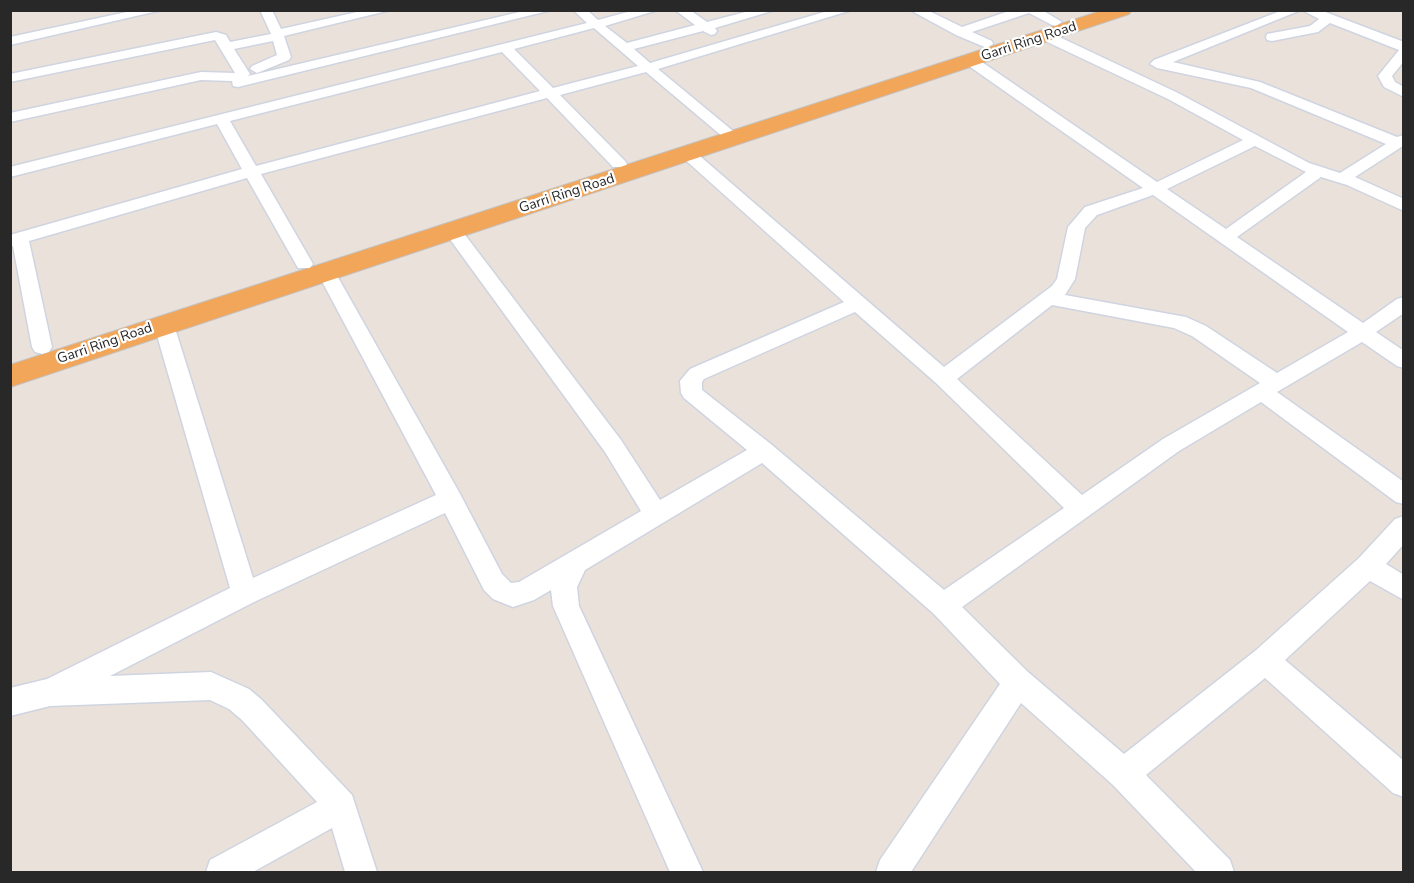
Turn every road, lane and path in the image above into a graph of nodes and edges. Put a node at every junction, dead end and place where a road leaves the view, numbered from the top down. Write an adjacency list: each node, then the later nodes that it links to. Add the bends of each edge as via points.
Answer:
1 (266, 10): 22 (street)
2 (385, 10): 22 (street)
3 (546, 10): 38 (street)
4 (579, 10): 18 (street)
5 (652, 10): 18 (street)
6 (681, 10): 19 (street)
7 (769, 10): 19 (street)
8 (916, 10): 21 (street)
9 (1026, 10): 21 (street)
10 (1032, 10): 20 (street)
11 (1090, 10): 20 (highway, Garri Ring Road)
12 (1123, 10): 20 (highway, Garri Ring Road)
13 (1295, 10): 33 (street)
14 (1308, 10): 17 (street)
15 (841, 11): 25 (street)
16 (153, 15): 24 (street)
17 (1328, 18): 23 (street, via 1314,29); 28 (street)
18 (595, 25): 27 (street); 29 (street)
19 (705, 27): 25 (street); 29 (street)
20 (1052, 29): 32 (highway, Garri Ring Road); 35 (street)
21 (960, 32): 32 (street)
22 (277, 35): 26 (street); 38 (street, via 284,57)
23 (1272, 37)
24 (10, 41)
25 (730, 44): 34 (street)
26 (226, 47): 30 (street, via 216,36 166,41); 38 (street)
27 (505, 47): 38 (street); 39 (street)
28 (1404, 47)
29 (623, 48): 34 (street)
30 (146, 50): 36 (street); 37 (street)
31 (1404, 52): 40 (street, via 1385,76 1389,84)
32 (979, 53): 43 (highway, Garri Ring Road); 52 (street)
33 (1159, 63): 35 (street); 45 (street, via 1254,85)
34 (646, 68): 39 (street); 43 (street)
35 (1125, 75): 44 (street)
36 (158, 76): 38 (street, via 204,75); 41 (street)
37 (10, 78)
38 (243, 89): 42 (street)
39 (550, 92): 47 (street); 48 (street)
40 (1404, 93)
41 (10, 118)
42 (221, 118): 48 (street); 49 (street)
43 (728, 134): 46 (highway, Garri Ring Road); 47 (highway, Garri Ring Road)
44 (1255, 140): 50 (street); 52 (street)
45 (1401, 141): 51 (street)
46 (688, 154): 54 (highway, Garri Ring Road); 59 (street)
47 (619, 164): 57 (highway, Garri Ring Road)
48 (254, 171): 56 (street); 57 (street)
49 (10, 172)
50 (1317, 172): 51 (street); 55 (street)
51 (1343, 178): 53 (street)
52 (1155, 189): 55 (street); 58 (street, via 1083,217 1077,227 1066,279)
53 (1404, 206)
54 (453, 231): 57 (highway, Garri Ring Road); 73 (street, via 613,446)
55 (1226, 237): 62 (street)
56 (15, 239): 63 (street)
57 (315, 268): 61 (highway, Garri Ring Road); 63 (highway, Garri Ring Road); 71 (street)
58 (1048, 298): 67 (street); 68 (street, via 1179,322 1199,331)
59 (858, 303): 67 (street); 69 (street, via 697,374 691,381 692,393)
60 (1404, 303): 62 (street)
61 (164, 325): 66 (highway, Garri Ring Road); 78 (street)
62 (1363, 332): 65 (street); 68 (street)
63 (42, 347): 64 (highway, Garri Ring Road)
64 (10, 357)
65 (1404, 361)
66 (10, 376)
67 (943, 378): 72 (street)
68 (1269, 388): 70 (street); 72 (street, via 1171,446)
69 (764, 451): 73 (street); 79 (street)
70 (1404, 495)
71 (451, 500): 75 (street, via 493,582 502,591 513,595 525,592); 78 (street)
72 (1081, 509): 79 (street)
73 (656, 514): 75 (street)
74 (1404, 526): 76 (street)
75 (576, 562): 89 (street, via 564,587 566,606)
76 (1368, 566): 77 (street); 80 (street)
77 (1404, 589)
78 (245, 594): 82 (street)
79 (943, 606): 81 (street)
80 (1265, 660): 84 (street); 85 (street)
81 (1018, 681): 84 (street); 90 (street)
82 (50, 692): 83 (street); 86 (street, via 211,686 252,710)
83 (10, 702)
84 (1124, 774): 91 (street)
85 (1404, 782)
86 (341, 806): 87 (street); 88 (street)
87 (222, 873)
88 (361, 873)
89 (687, 873)
90 (892, 873)
91 (1218, 873)

